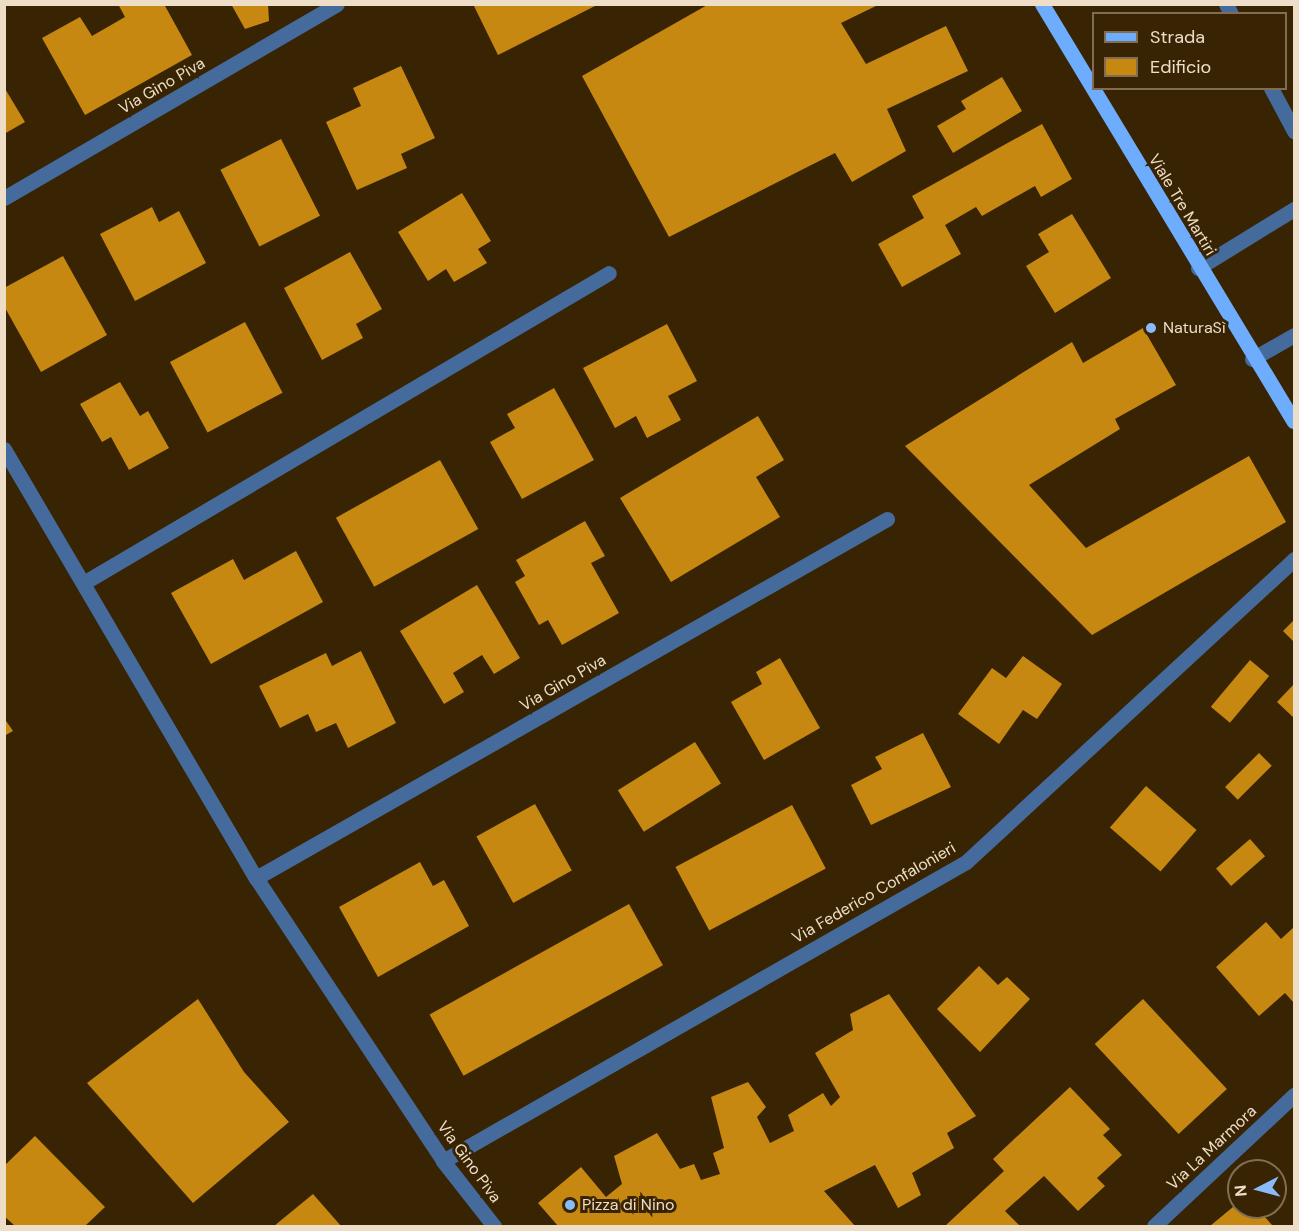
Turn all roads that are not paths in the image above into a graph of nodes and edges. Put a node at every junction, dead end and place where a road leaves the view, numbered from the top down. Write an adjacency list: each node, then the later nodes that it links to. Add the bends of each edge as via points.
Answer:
1 (337, 4): 7 (street, Via Gino Piva)
2 (1042, 4): 3 (main road, Viale Tre Martiri)
3 (1092, 89)
4 (1093, 90): 9 (main road, Viale Tre Martiri)
5 (1272, 90): 6 (street)
6 (1294, 131)
7 (4, 198)
8 (1294, 209): 9 (street)
9 (1198, 268): 12 (main road, Viale Tre Martiri)
10 (609, 273): 17 (street)
11 (1294, 334): 12 (street)
12 (1252, 359): 13 (main road, Viale Tre Martiri)
13 (1294, 421)
14 (4, 449): 17 (street, Via Gino Piva)
15 (887, 519): 18 (street, Via Gino Piva)
16 (1294, 559): 20 (street, Via Federico Confalonieri, via 966,862)
17 (85, 582): 18 (street, Via Gino Piva)
18 (256, 878): 20 (street, Via Gino Piva)
19 (1294, 1095): 22 (street, Via La Marmora)
20 (443, 1161): 21 (street, Via Gino Piva)
21 (495, 1227)
22 (1154, 1227)

